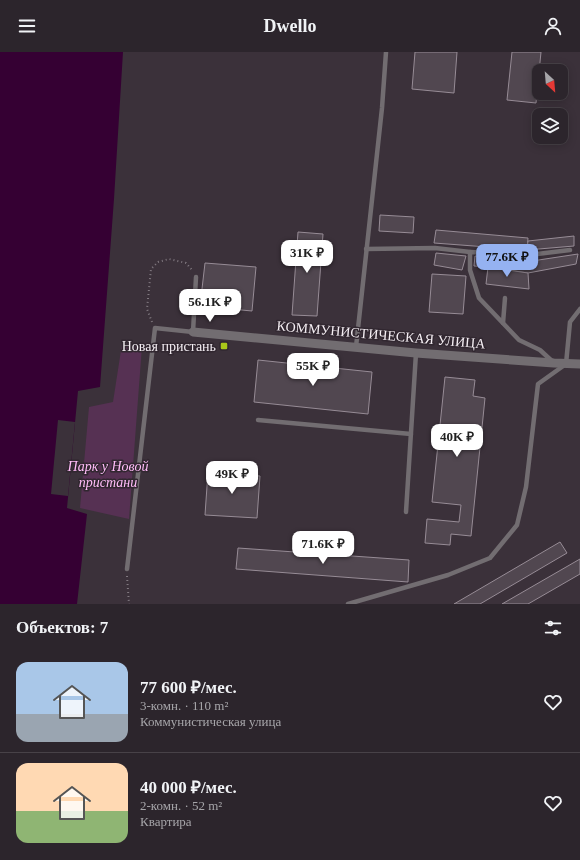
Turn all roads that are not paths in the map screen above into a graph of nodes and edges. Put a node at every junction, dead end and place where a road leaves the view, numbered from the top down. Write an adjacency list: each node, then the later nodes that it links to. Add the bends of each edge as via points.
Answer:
1 (386, 52): 2 (lane)
2 (366, 249): 4 (lane, via 435,248); 10 (lane)
3 (570, 250): 4 (lane, via 529,255)
4 (470, 252): 8 (lane, via 470,270 479,298)
5 (196, 277): 9 (lane)
6 (505, 298): 8 (lane)
7 (580, 309): 13 (lane, via 570,322)
8 (503, 323): 12 (lane, via 519,340 540,350)
9 (193, 332): 10 (street, КОММУНИСТИЧЕСКАЯ УЛИЦА); 18 (lane, КОММУНИСТИЧЕСКАЯ УЛИЦА, via 156,328)
10 (356, 347): 11 (street, КОММУНИСТИЧЕСКАЯ УЛИЦА)
11 (416, 353): 12 (street, КОММУНИСТИЧЕСКАЯ УЛИЦА); 16 (lane)
12 (554, 364): 13 (street, КОММУНИСТИЧЕСКАЯ УЛИЦА)
13 (566, 364): 14 (street, КОММУНИСТИЧЕСКАЯ УЛИЦА); 19 (lane, via 538,384 526,487 517,525 490,558 448,575)
14 (580, 364)
15 (258, 420): 16 (lane)
16 (411, 434): 17 (lane)
17 (406, 512)
18 (126, 569)
19 (348, 604)

